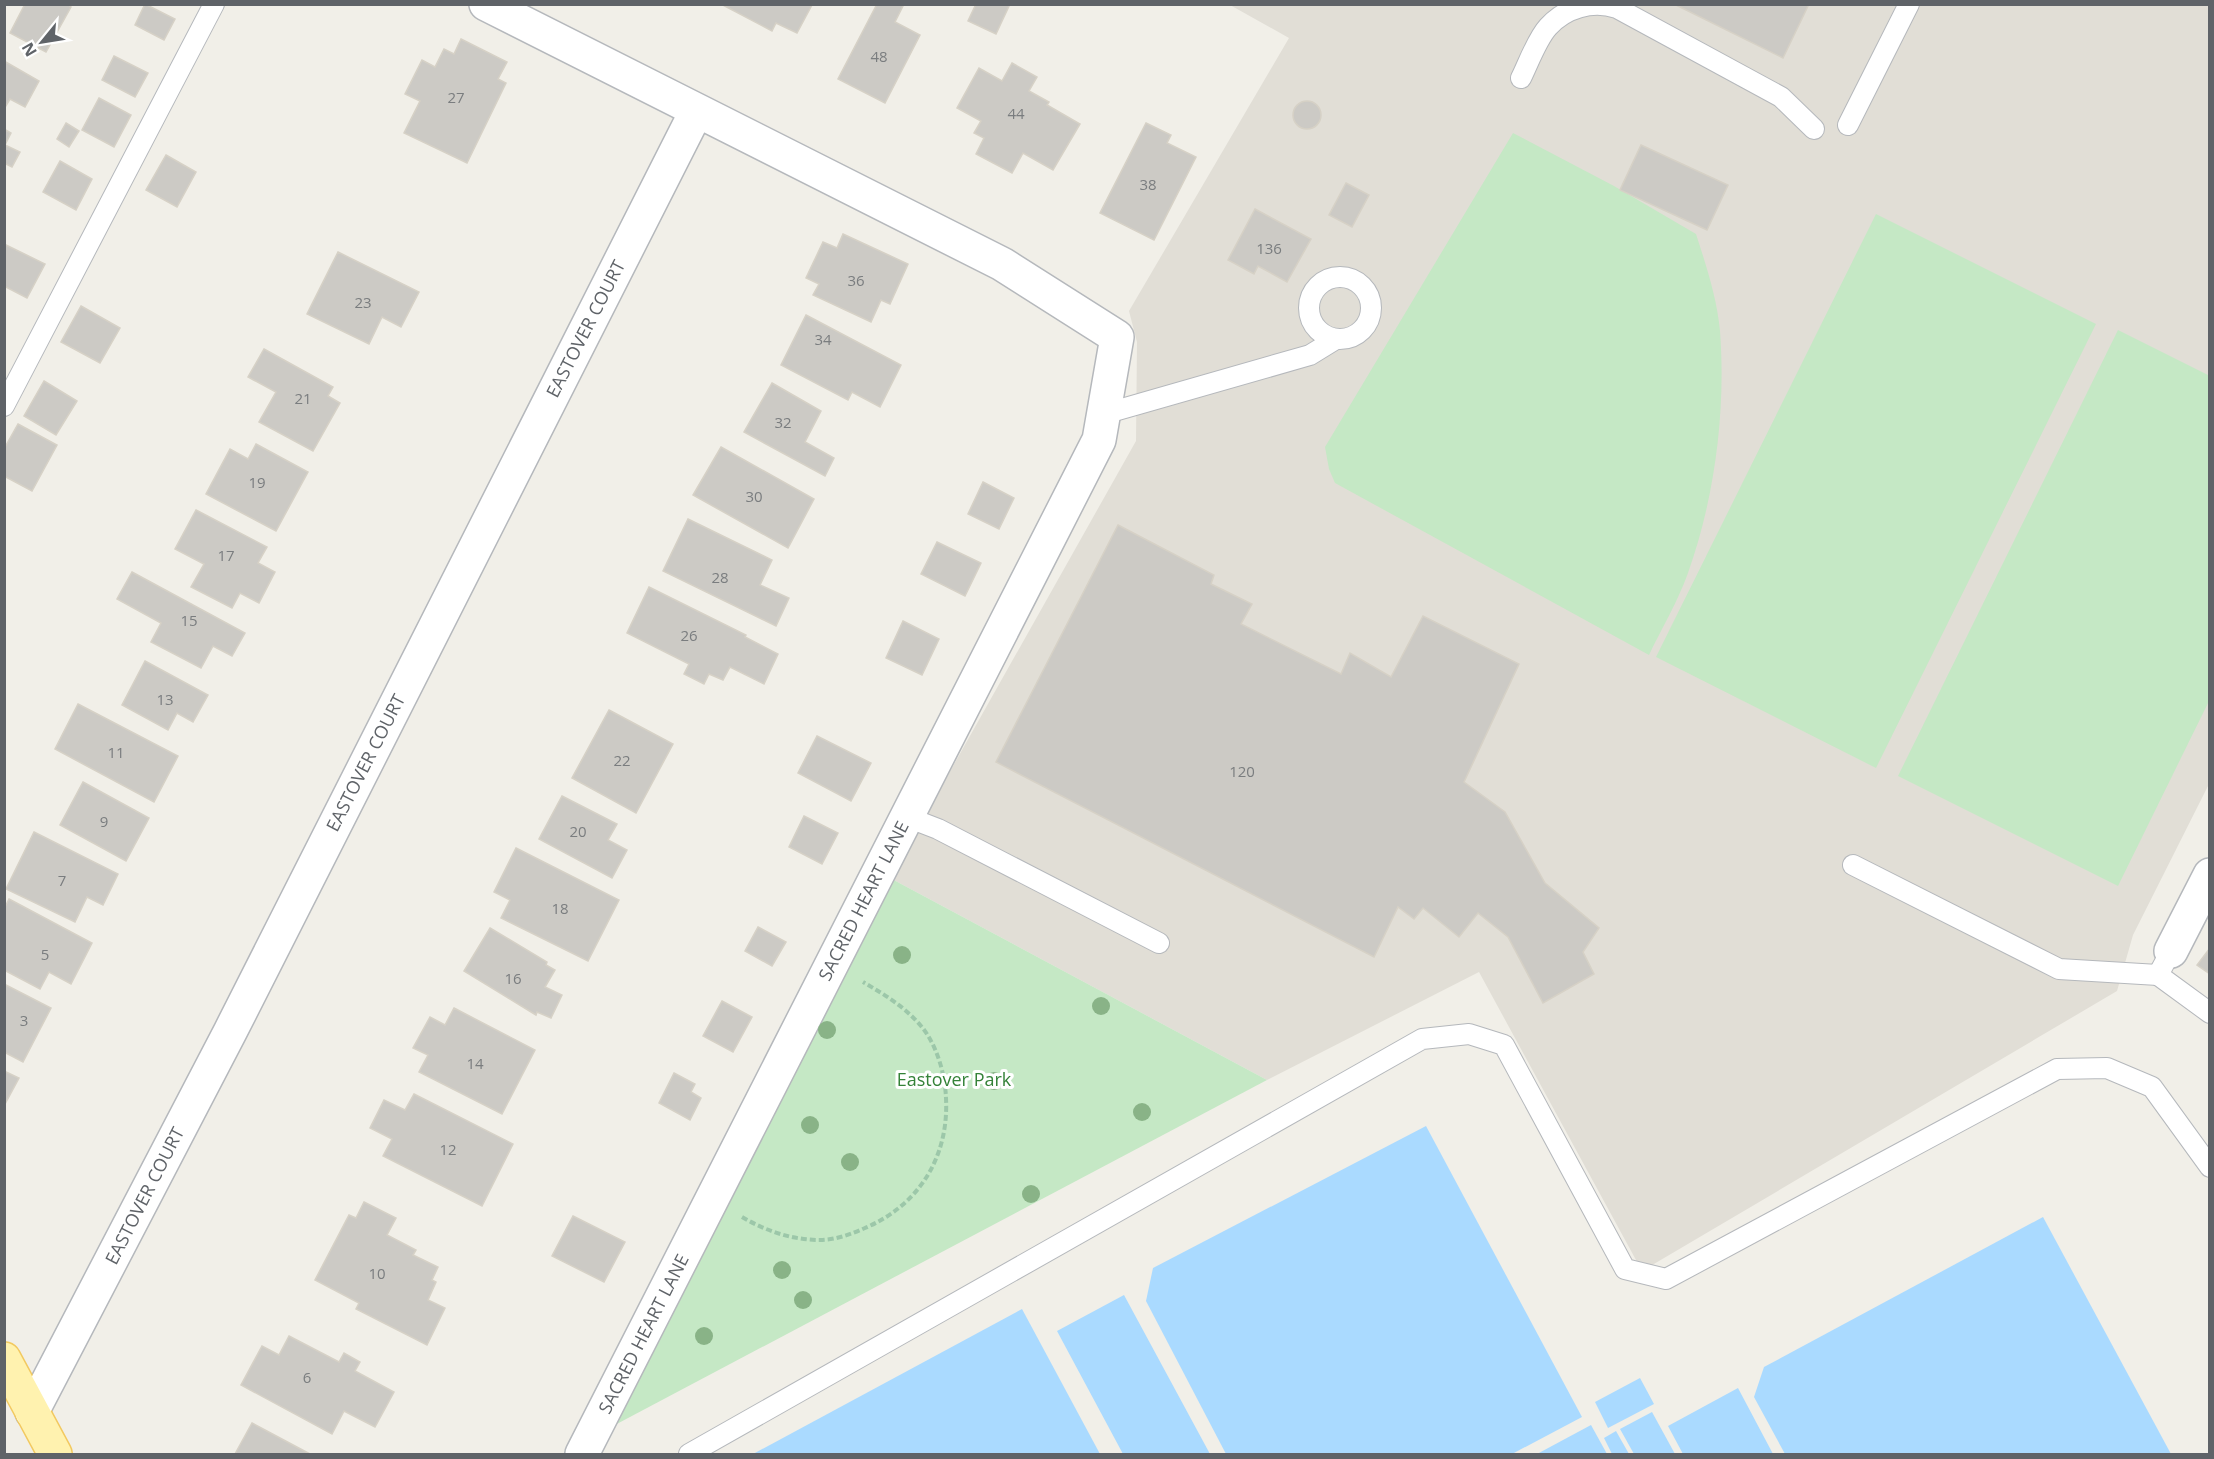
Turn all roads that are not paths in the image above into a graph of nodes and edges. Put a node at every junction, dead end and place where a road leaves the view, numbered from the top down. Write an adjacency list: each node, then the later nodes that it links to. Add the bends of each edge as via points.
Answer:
1 (214, 4): 9 (lane)
2 (486, 4): 5 (street)
3 (1910, 4): 6 (lane)
4 (1521, 78): 7 (lane, via 1546,28 1565,12 1585,5 1607,4 1781,97)
5 (696, 112): 10 (street, SACRED HEART LANE, via 1002,264 1117,337); 19 (street, EASTOVER COURT, via 230,1032)
6 (1848, 125)
7 (1814, 129)
8 (1336, 339): 10 (lane, via 1310,355)
9 (4, 406)
10 (1104, 414): 11 (street, SACRED HEART LANE, via 1099,440)
11 (907, 817): 14 (lane, via 938,829); 21 (street, SACRED HEART LANE)
12 (1852, 865): 15 (lane, via 2059,969)
13 (2210, 875): 15 (street)
14 (1159, 943)
15 (2164, 963): 16 (lane)
16 (2210, 1013)
17 (2210, 1167): 22 (lane, via 2152,1088 2107,1068 2057,1069 1666,1279 1625,1269 1504,1045 1469,1034 1422,1039)
18 (4, 1359): 19 (main road)
19 (32, 1412): 20 (main road)
20 (55, 1455)
21 (582, 1455)
22 (689, 1455)

